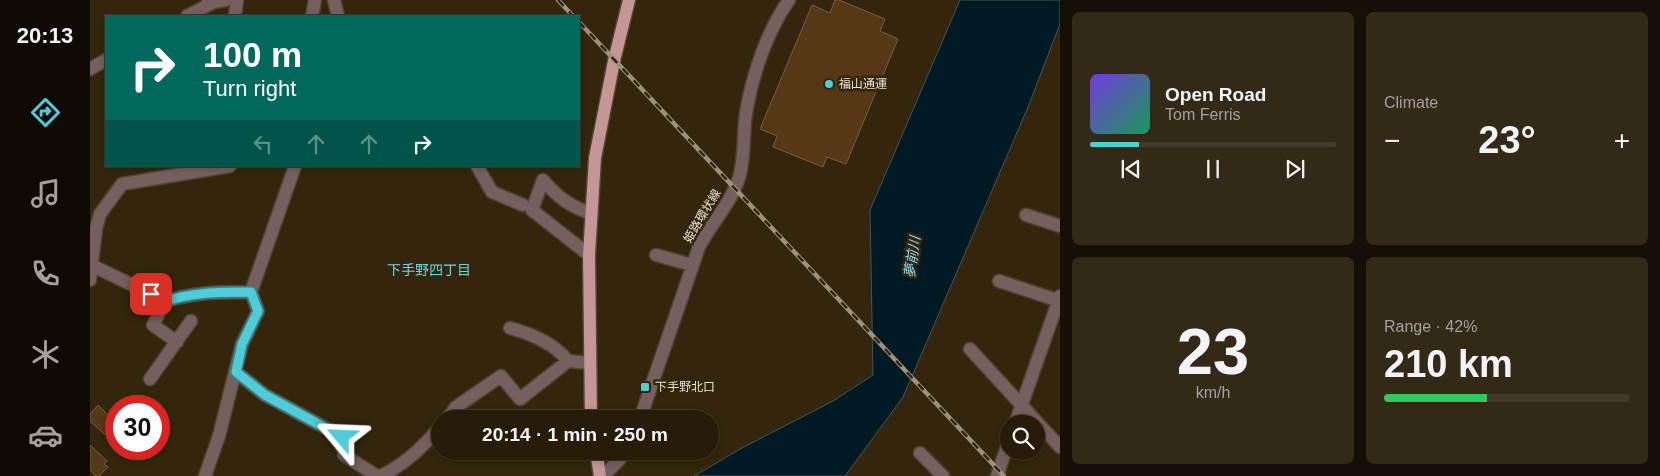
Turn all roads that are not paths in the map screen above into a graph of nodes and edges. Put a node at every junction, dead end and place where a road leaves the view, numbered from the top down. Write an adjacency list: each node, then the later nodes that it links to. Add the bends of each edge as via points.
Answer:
1 (237, 0): 8 (street)
2 (315, 0): 9 (street)
3 (334, 0): 10 (street)
4 (629, 0): 17 (main road, via 595,158)
5 (789, 0): 23 (street, 姫路環状線, via 769,35 750,93 737,184 709,228)
6 (216, 1): 7 (street)
7 (189, 15)
8 (235, 15)
9 (312, 15)
10 (338, 15)
11 (105, 60): 12 (street)
12 (90, 68)
13 (224, 167): 22 (street, via 122,184 100,214)
14 (295, 167): 26 (street)
15 (478, 167): 16 (street, via 492,192)
16 (522, 204)
17 (592, 214): 21 (main road); 21 (street, via 572,206 542,180 532,210)
18 (1026, 215): 19 (street)
19 (1060, 226)
20 (656, 255): 23 (street)
21 (589, 256): 34 (main road)
22 (91, 265): 24 (street); 28 (street, via 151,294)
23 (692, 265): 40 (street, 姫路環状線)
24 (90, 280)
25 (999, 281): 27 (street)
26 (251, 292): 28 (street, via 216,292); 35 (street, via 258,311 242,344)
27 (1060, 299): 37 (street)
28 (161, 303): 31 (street, via 153,325)
29 (191, 321): 31 (street)
30 (510, 328): 33 (street, via 545,342)
31 (177, 342): 36 (street)
32 (970, 349): 37 (street)
33 (568, 361): 34 (street); 38 (street, via 520,399 501,376)
34 (590, 364): 39 (main road)
35 (236, 372): 48 (street); 49 (street, via 265,395 342,437 344,455)
36 (150, 379)
37 (1021, 404): 41 (street); 43 (street)
38 (454, 410)
39 (591, 410)
40 (643, 410)
41 (1018, 415)
42 (431, 438): 49 (street, via 394,470)
43 (1060, 448)
44 (920, 453): 51 (street)
45 (598, 460): 50 (main road)
46 (619, 460): 50 (street)
47 (1002, 460): 52 (street)
48 (205, 476)
49 (379, 476)
50 (602, 476)
51 (943, 476)
52 (996, 476)

